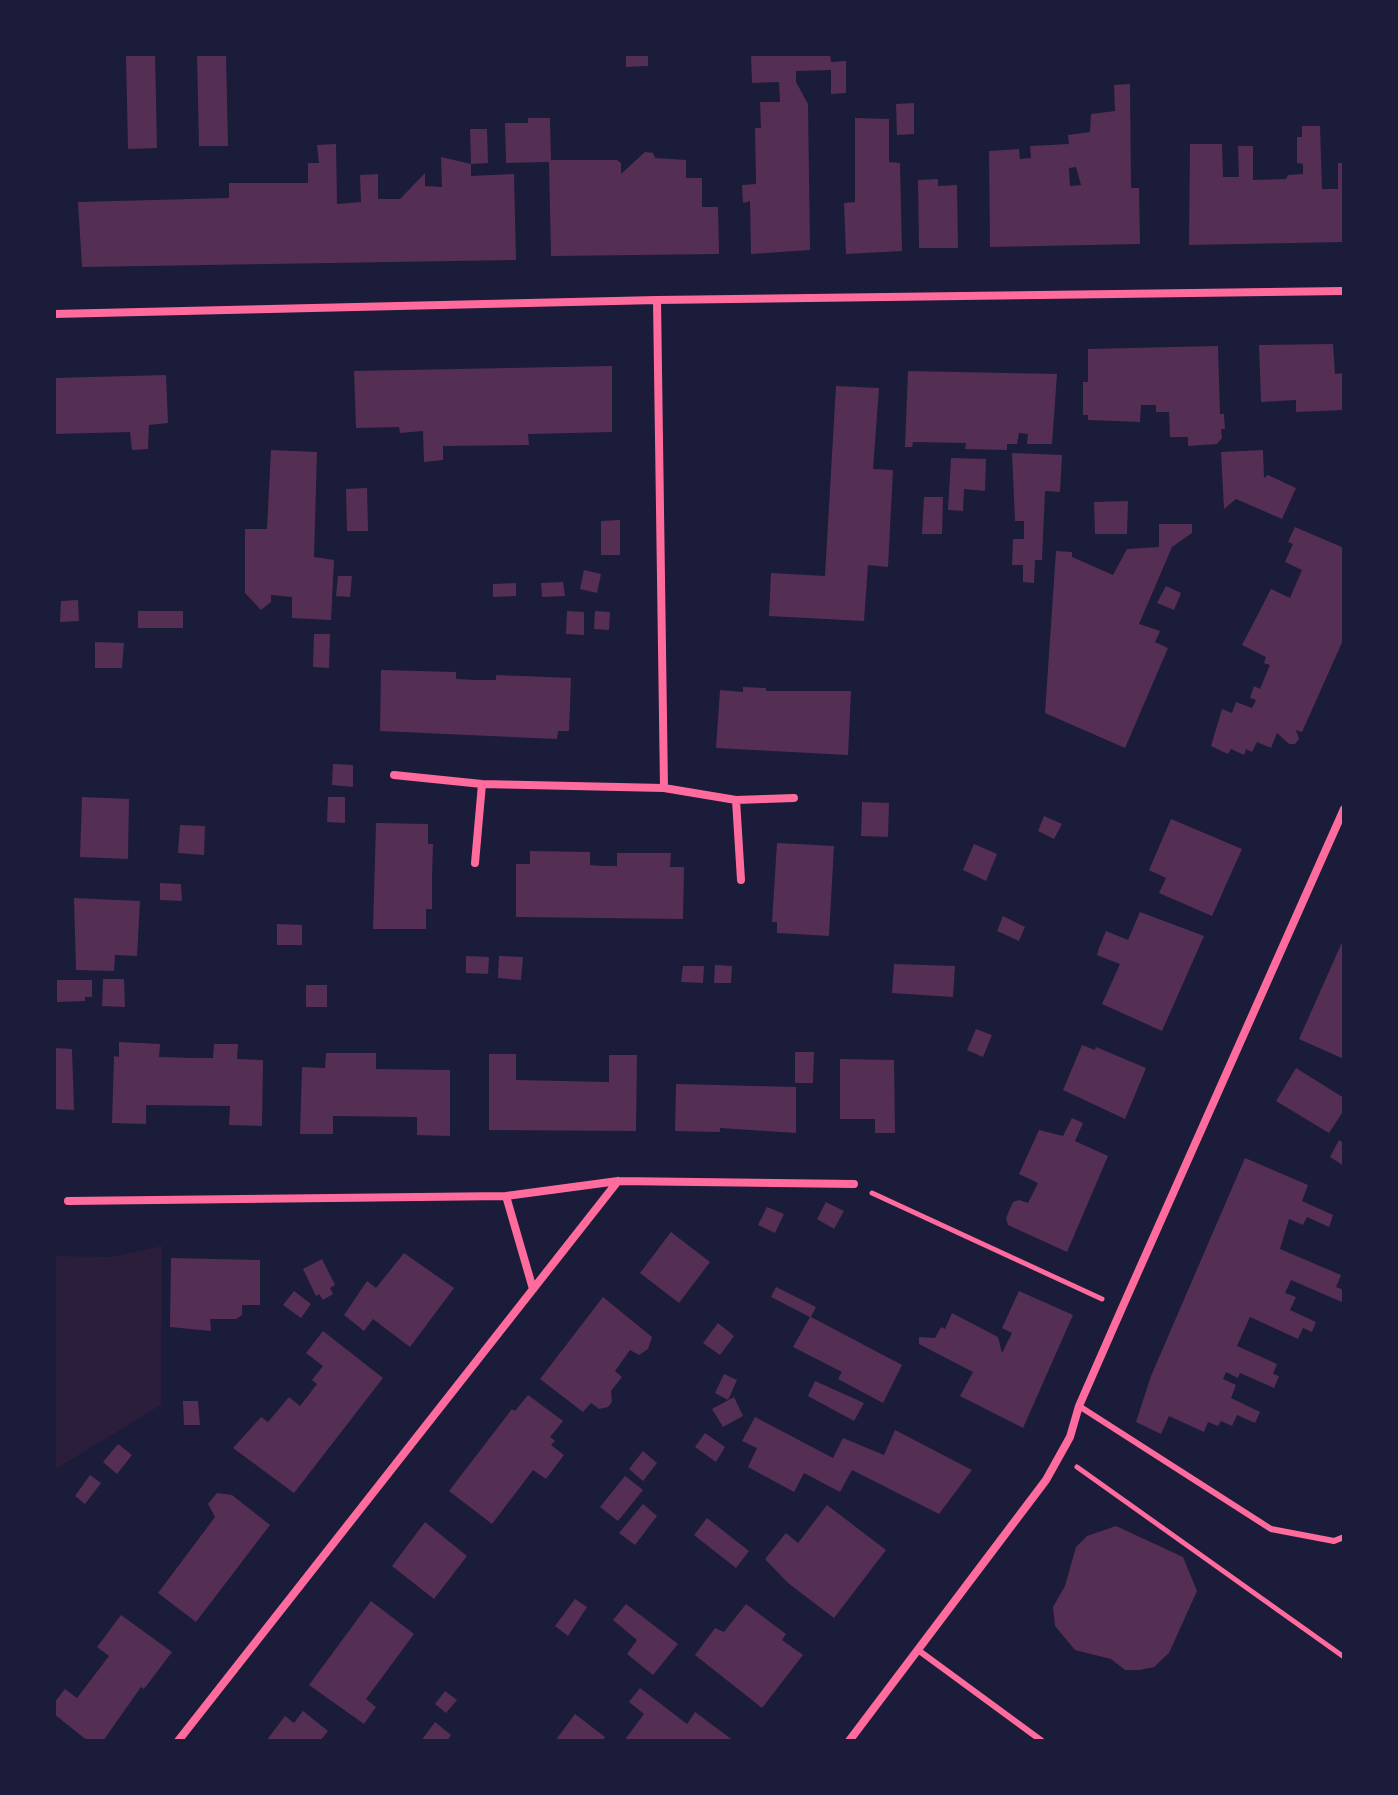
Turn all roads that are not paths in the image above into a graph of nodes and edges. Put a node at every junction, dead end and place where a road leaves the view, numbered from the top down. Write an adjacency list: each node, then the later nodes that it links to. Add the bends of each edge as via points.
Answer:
1 (1344, 291): 2 (street)
2 (657, 300): 3 (street); 6 (street)
3 (54, 314)
4 (394, 775): 5 (street)
5 (482, 784): 6 (street); 10 (street)
6 (664, 788): 8 (street)
7 (794, 798): 8 (street)
8 (736, 800): 11 (street)
9 (1344, 809): 17 (street)
10 (475, 863)
11 (741, 880)
12 (618, 1181): 13 (street); 14 (street); 16 (street)
13 (854, 1184)
14 (506, 1196): 15 (street); 16 (street)
15 (68, 1201)
16 (533, 1289): 20 (street)
17 (1079, 1406): 18 (lane, via 1271,1529 1334,1541); 19 (street, via 1046,1480)
18 (1344, 1537)
19 (918, 1650): 21 (street); 22 (lane)
20 (178, 1741)
21 (849, 1741)
22 (1042, 1741)

